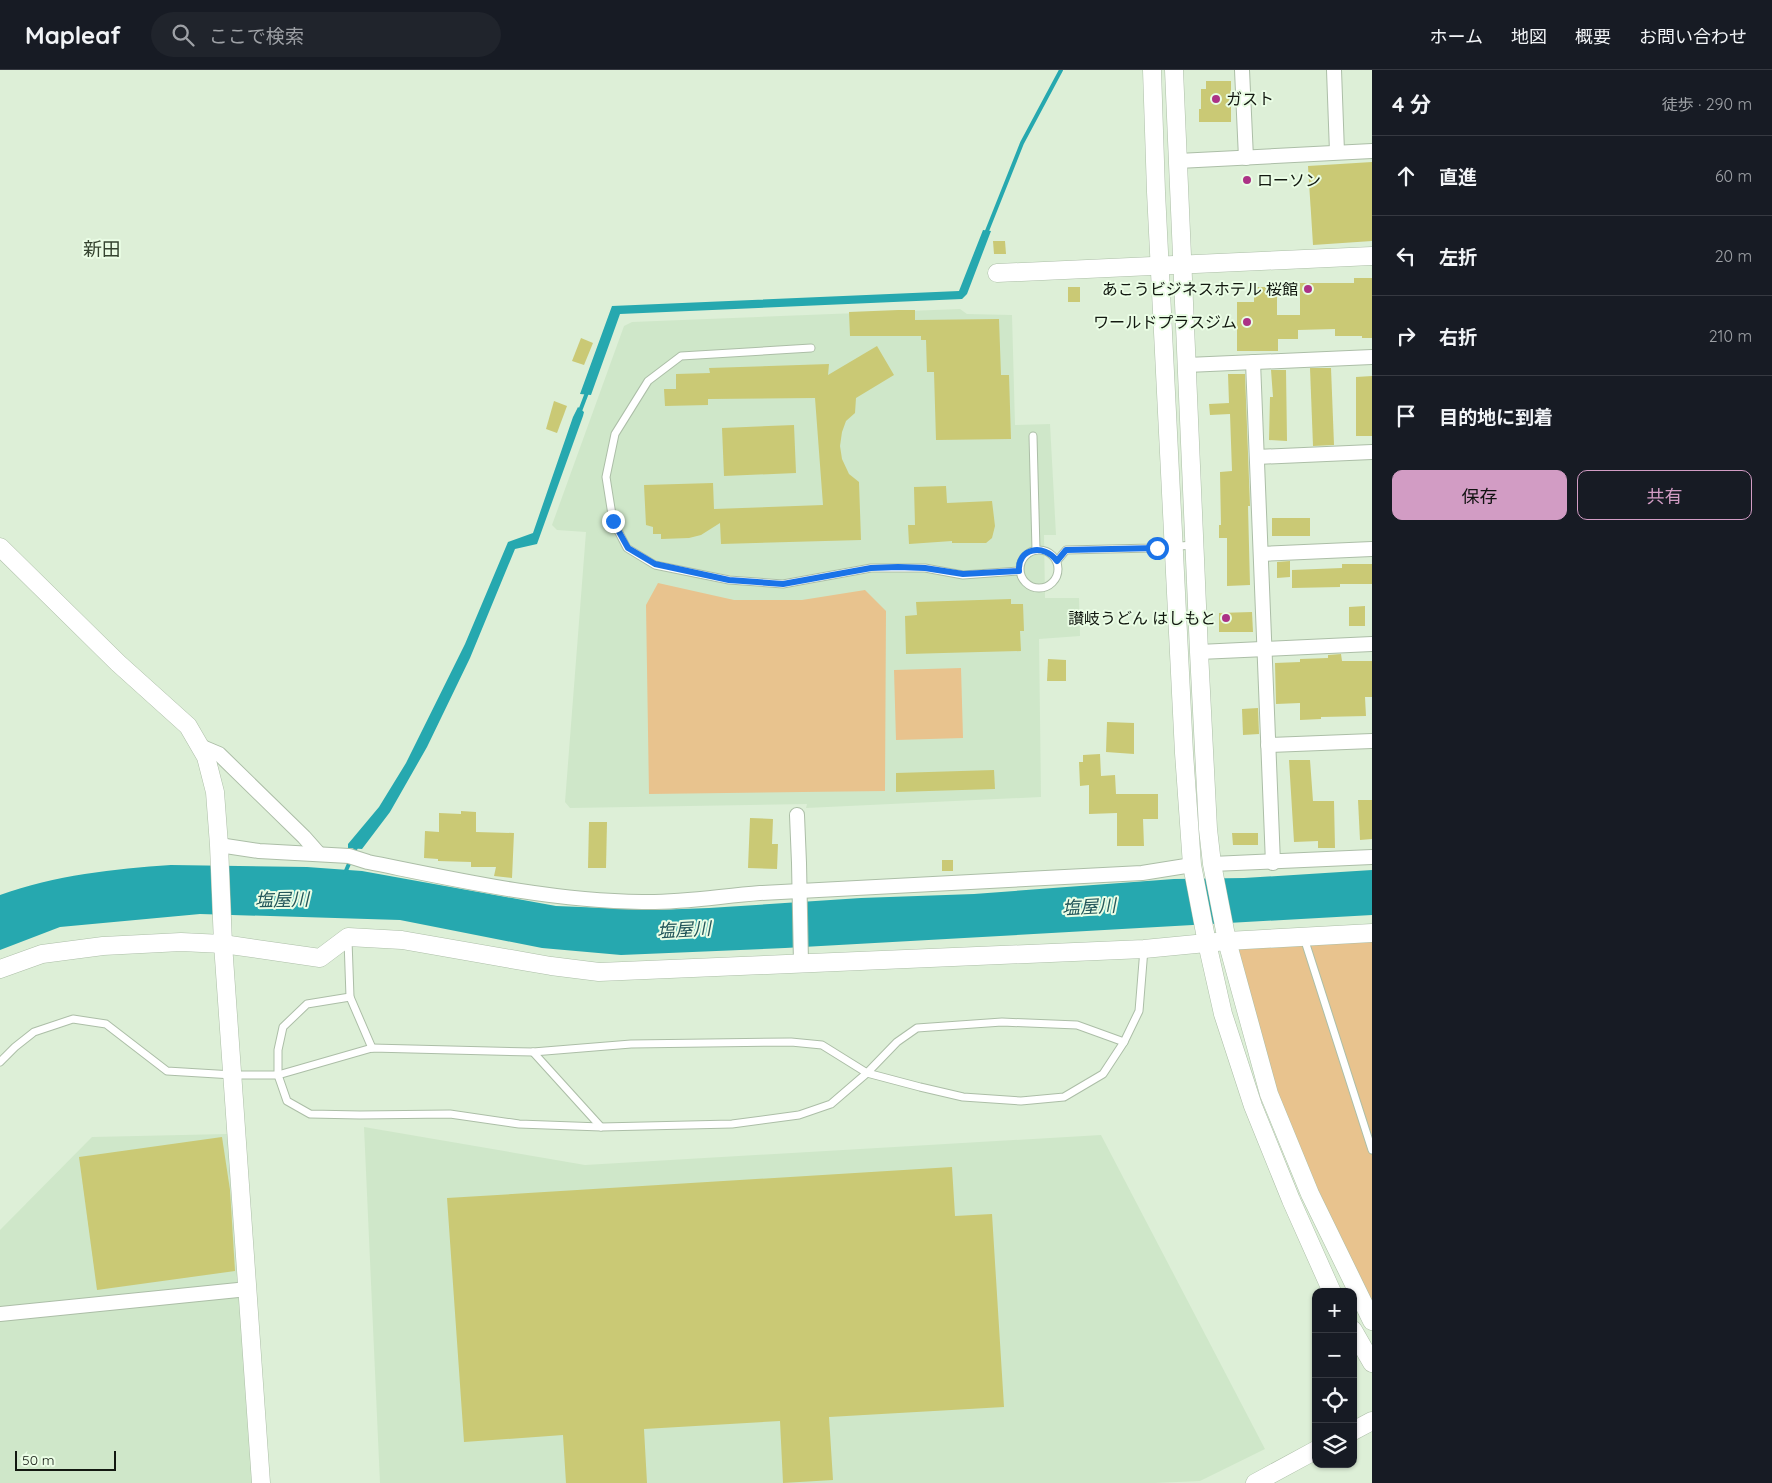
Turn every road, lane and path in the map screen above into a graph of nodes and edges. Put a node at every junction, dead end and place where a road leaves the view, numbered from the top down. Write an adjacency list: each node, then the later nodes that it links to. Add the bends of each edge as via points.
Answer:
1 (1152, 70): 11 (street)
2 (1174, 70): 8 (street)
3 (1242, 70): 7 (street)
4 (1334, 70): 6 (street)
5 (1372, 151): 6 (street)
6 (1337, 152): 7 (street)
7 (1246, 158): 8 (street)
8 (1178, 162): 10 (street)
9 (1372, 256): 10 (street)
10 (1182, 264): 11 (street); 16 (street)
11 (1160, 266): 12 (street); 20 (street)
12 (997, 272)
13 (812, 348): 27 (lane, via 681,356 648,381 614,434 606,477 613,521 628,548 655,564 729,580 783,584 871,568 925,568 963,574)
14 (1372, 357): 15 (street)
15 (1253, 362): 16 (street); 19 (street)
16 (1187, 364): 21 (street)
17 (1032, 436): 24 (lane)
18 (1372, 452): 19 (street)
19 (1257, 458): 25 (street)
20 (1173, 545): 21 (lane); 26 (lane, via 1066,550); 40 (street)
21 (1194, 545): 30 (street)
22 (0, 547): 32 (street, via 118,664 188,726)
23 (1372, 549): 25 (street)
24 (1036, 550): 26 (lane, via 1048,552); 27 (lane, via 1025,555)
25 (1261, 554): 29 (street)
26 (1057, 561): 27 (lane, via 1056,579 1045,587 1032,588 1022,580)
27 (1019, 571)
28 (1372, 644): 29 (street)
29 (1264, 648): 30 (street); 33 (street)
30 (1199, 652): 39 (street)
31 (1372, 741): 33 (street)
32 (200, 746): 35 (street, via 215,792); 36 (street, via 219,754)
33 (1268, 746): 38 (street)
34 (797, 815): 41 (street)
35 (220, 850): 36 (street); 47 (street)
36 (319, 854): 41 (street, via 349,856 375,864 555,897 686,902 718,896)
37 (1372, 857): 38 (street)
38 (1273, 862): 39 (street)
39 (1212, 864): 45 (street)
40 (1192, 865): 41 (street, via 1142,873); 46 (street)
41 (799, 891): 49 (street)
42 (1372, 933): 44 (street)
43 (348, 937): 47 (street, via 320,958); 49 (street, via 402,940 599,972); 51 (lane)
44 (1304, 937): 45 (street); 60 (lane)
45 (1227, 941): 46 (street); 64 (street, via 1269,1094 1310,1194)
46 (1207, 943): 48 (street); 62 (street, via 1223,1014 1253,1106)
47 (223, 944): 50 (street, via 181,942 103,946 42,954); 57 (street)
48 (1144, 949): 49 (street); 52 (lane, via 1139,1011)
49 (801, 963)
50 (0, 969)
51 (350, 997): 53 (lane); 58 (lane, via 307,1004 283,1026 278,1050)
52 (1124, 1042): 56 (lane, via 1077,1025 1002,1022 917,1028 897,1042); 56 (lane, via 1103,1074 1064,1097 1021,1101 963,1097)
53 (372, 1048): 54 (lane); 58 (lane)
54 (533, 1052): 56 (lane, via 631,1044 791,1042 822,1045); 59 (lane)
55 (0, 1062): 57 (lane, via 34,1032 73,1019 106,1024 167,1071)
56 (867, 1072): 59 (lane, via 831,1104 799,1115 732,1124)
57 (232, 1074): 58 (lane); 61 (street)
58 (278, 1075): 59 (lane, via 287,1101 310,1114 450,1114 519,1124)
59 (601, 1127)
60 (1372, 1150)
61 (248, 1288): 63 (street); 70 (street)
62 (1330, 1288)
63 (0, 1314)
64 (1372, 1321)
65 (1355, 1333): 66 (street)
66 (1372, 1363)
67 (1372, 1421): 68 (street)
68 (1357, 1428)
69 (1312, 1452): 71 (street)
70 (261, 1483)
71 (1255, 1483)

